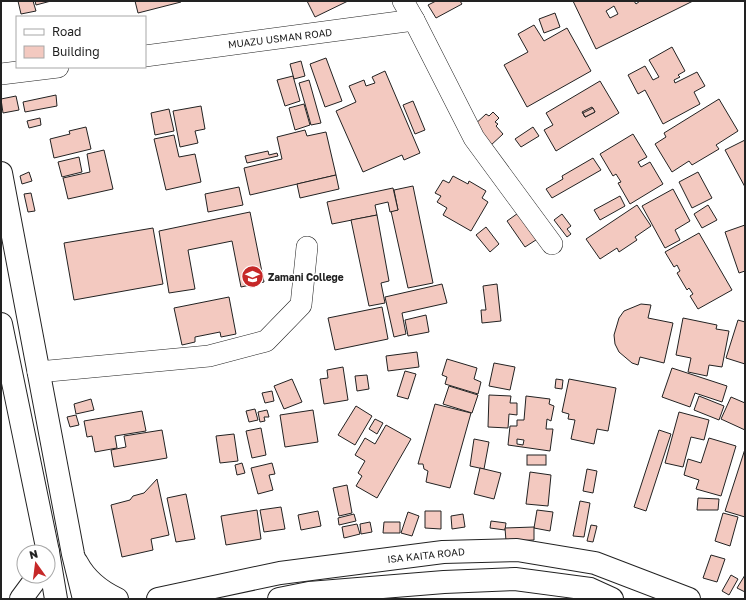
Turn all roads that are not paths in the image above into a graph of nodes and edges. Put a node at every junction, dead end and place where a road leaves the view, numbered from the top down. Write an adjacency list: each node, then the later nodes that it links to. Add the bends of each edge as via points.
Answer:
1 (403, 1): 2 (street)
2 (414, 20): 3 (street, MUAZU USMAN ROAD); 7 (street, via 474,138)
3 (146, 56)
4 (50, 68): 5 (street)
5 (1, 74)
6 (1, 173): 10 (main road)
7 (552, 244)
8 (308, 247): 10 (street, via 301,305 266,341 209,356)
9 (1, 324): 11 (main road)
10 (38, 372): 12 (main road)
11 (46, 544)
12 (73, 554): 18 (main road); 19 (main road, via 83,574)
13 (32, 584): 16 (main road)
14 (53, 584): 17 (main road)
15 (310, 596): 21 (main road); 22 (main road, via 444,582 515,579 590,589)
16 (21, 599)
17 (56, 599)
18 (84, 599)
19 (117, 599)
20 (158, 599): 23 (main road, ISA KAITA ROAD, via 287,572 443,552 517,550 595,563)
21 (279, 599)
22 (612, 599)
23 (689, 599)

